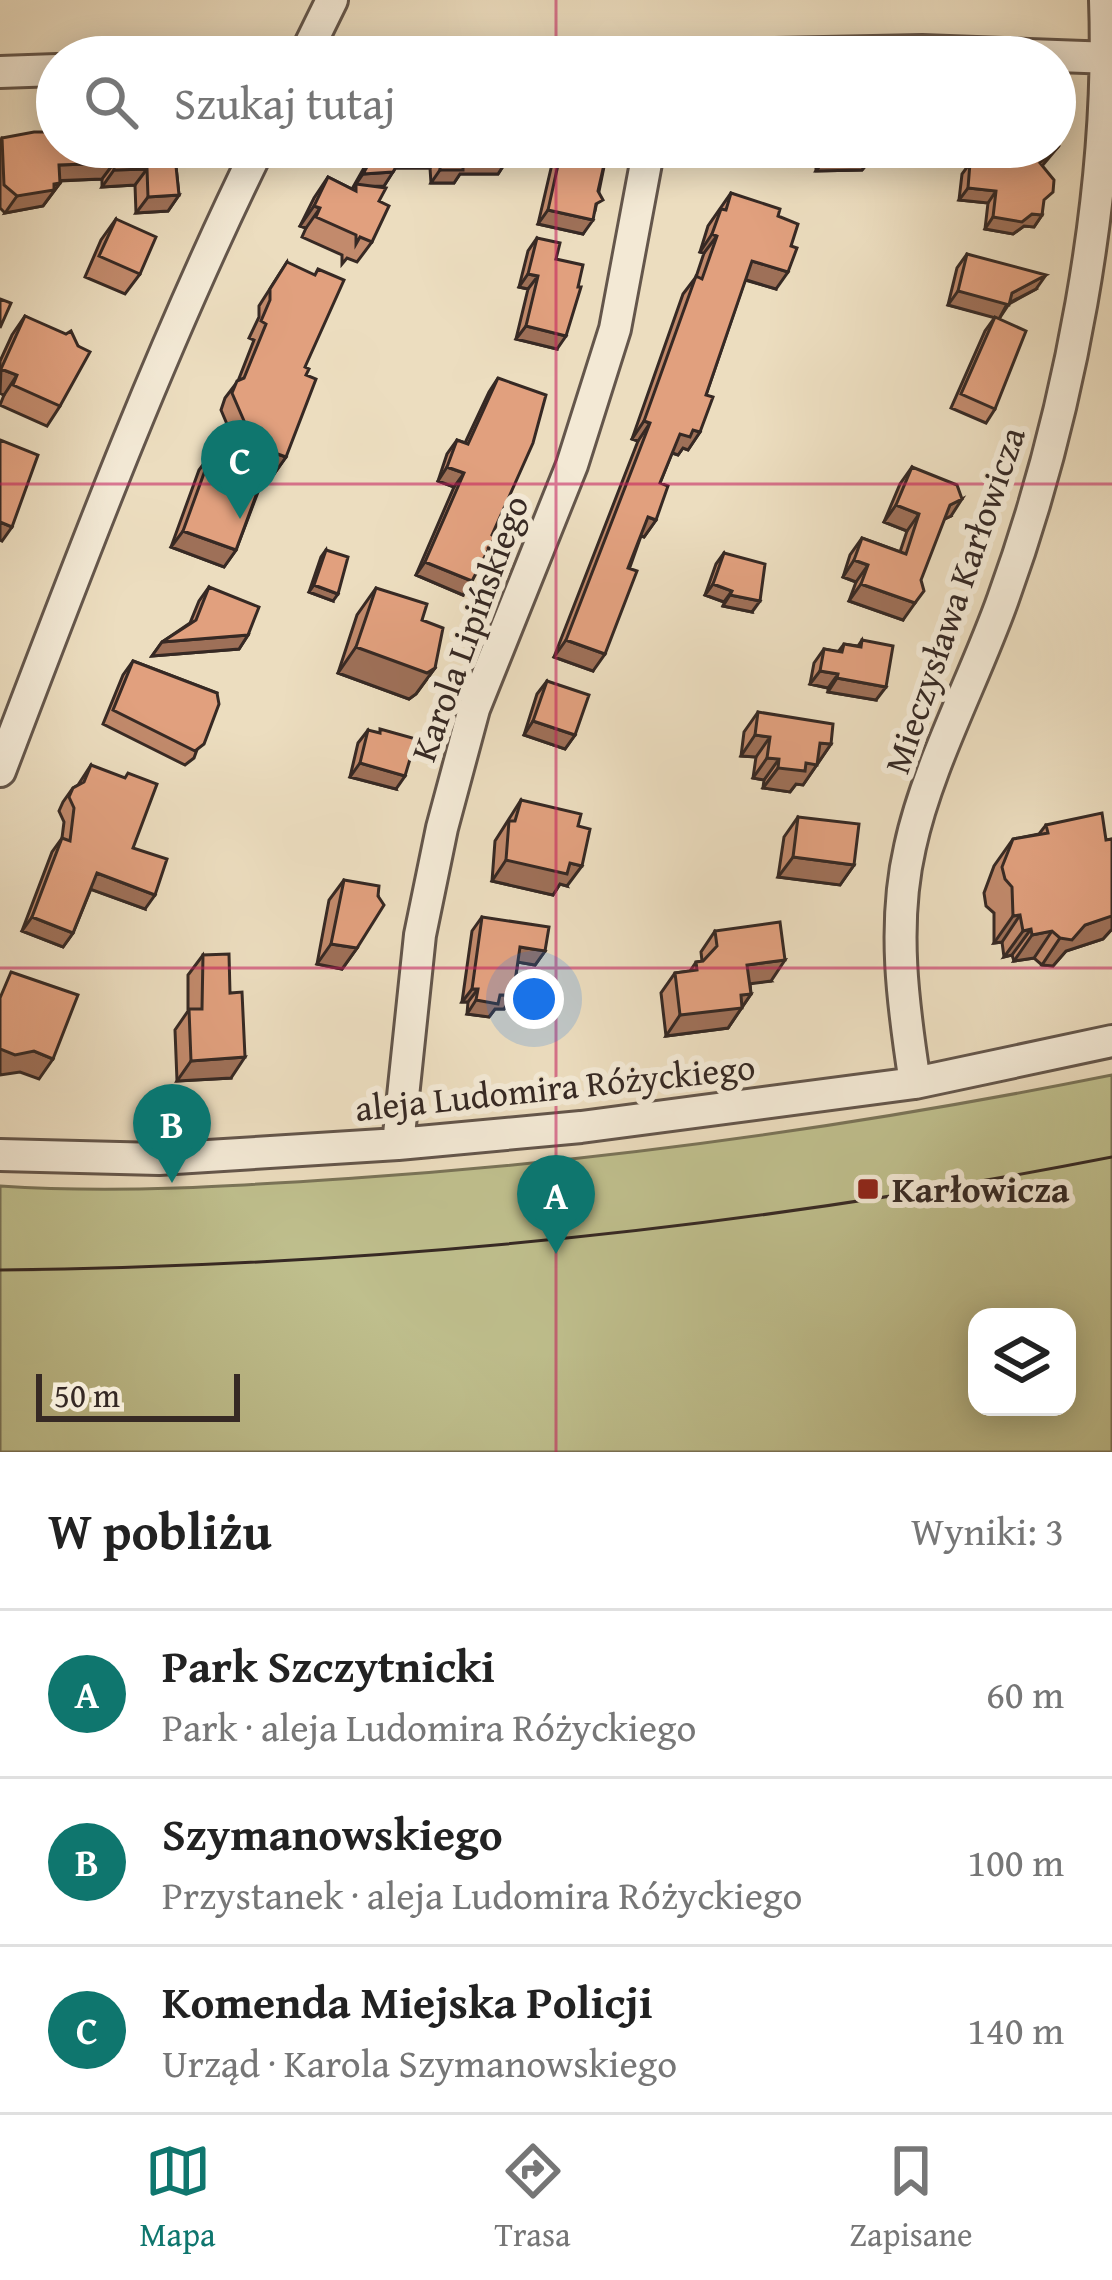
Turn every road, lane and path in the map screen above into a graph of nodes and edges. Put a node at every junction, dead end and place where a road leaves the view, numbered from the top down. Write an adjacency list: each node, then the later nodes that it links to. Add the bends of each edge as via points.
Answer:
1 (332, 0): 3 (street)
2 (1105, 0): 5 (street, Mieczysława Karłowicza)
3 (314, 36)
4 (1076, 57): 5 (street)
5 (1111, 58): 12 (street, Mieczysława Karłowicza, via 1084,311 1055,433 1004,596 909,847 901,981)
6 (36, 71): 7 (street)
7 (0, 72)
8 (248, 168): 10 (street)
9 (645, 168): 13 (street, Karola Lipińskiego, via 615,329 572,465 475,709 442,828 420,935)
10 (0, 771)
11 (1112, 1041): 12 (street, aleja Ludomira Różyckiego)
12 (915, 1083): 13 (street, aleja Ludomira Różyckiego)
13 (398, 1144): 14 (street, aleja Ludomira Różyckiego, via 159,1159)
14 (0, 1155)

